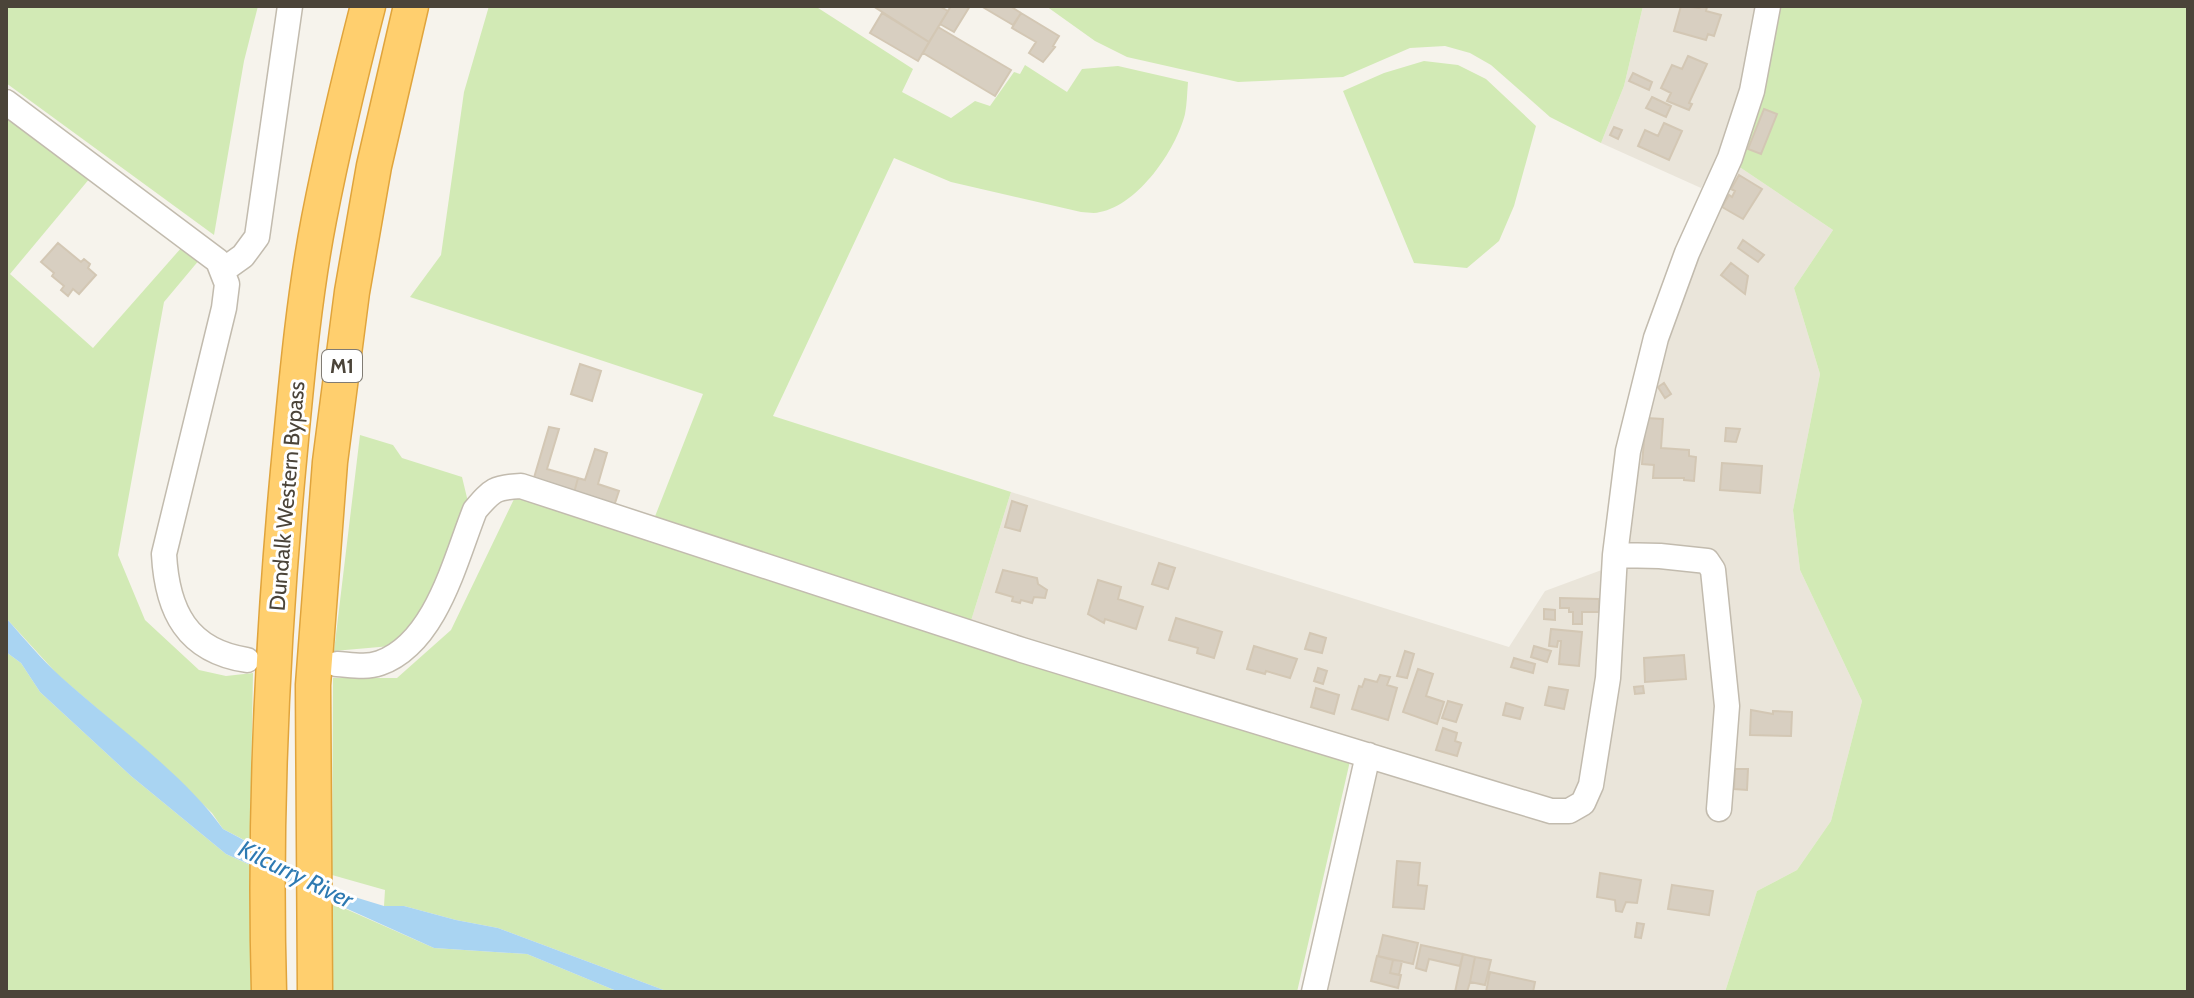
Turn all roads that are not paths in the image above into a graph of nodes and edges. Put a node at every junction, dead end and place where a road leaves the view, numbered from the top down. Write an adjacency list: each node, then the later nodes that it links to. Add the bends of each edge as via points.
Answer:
1 (290, 6): 6 (street, via 257,237)
2 (368, 6): 12 (highway, Dundalk Western Bypass / M1, via 319,219 301,334 282,538 267,837)
3 (411, 6): 13 (highway, Dundalk Western Bypass / M1, via 374,166 330,462 313,685)
4 (1768, 6): 7 (street, via 1752,91 1730,158 1656,338 1628,451)
5 (6, 102): 6 (street, via 207,252)
6 (225, 278): 8 (street, via 224,308 164,554 165,585 189,632 225,657)
7 (1615, 555): 10 (street, via 1608,678 1591,785 1583,803 1569,811 1551,811); 11 (street, via 1707,561 1713,570 1727,706)
8 (247, 660)
9 (337, 664): 10 (street, via 379,663 417,638 427,626 475,510 500,487 521,486 1022,650)
10 (1368, 755): 14 (street)
11 (1719, 809)
12 (269, 992)
13 (315, 992)
14 (1314, 992)

